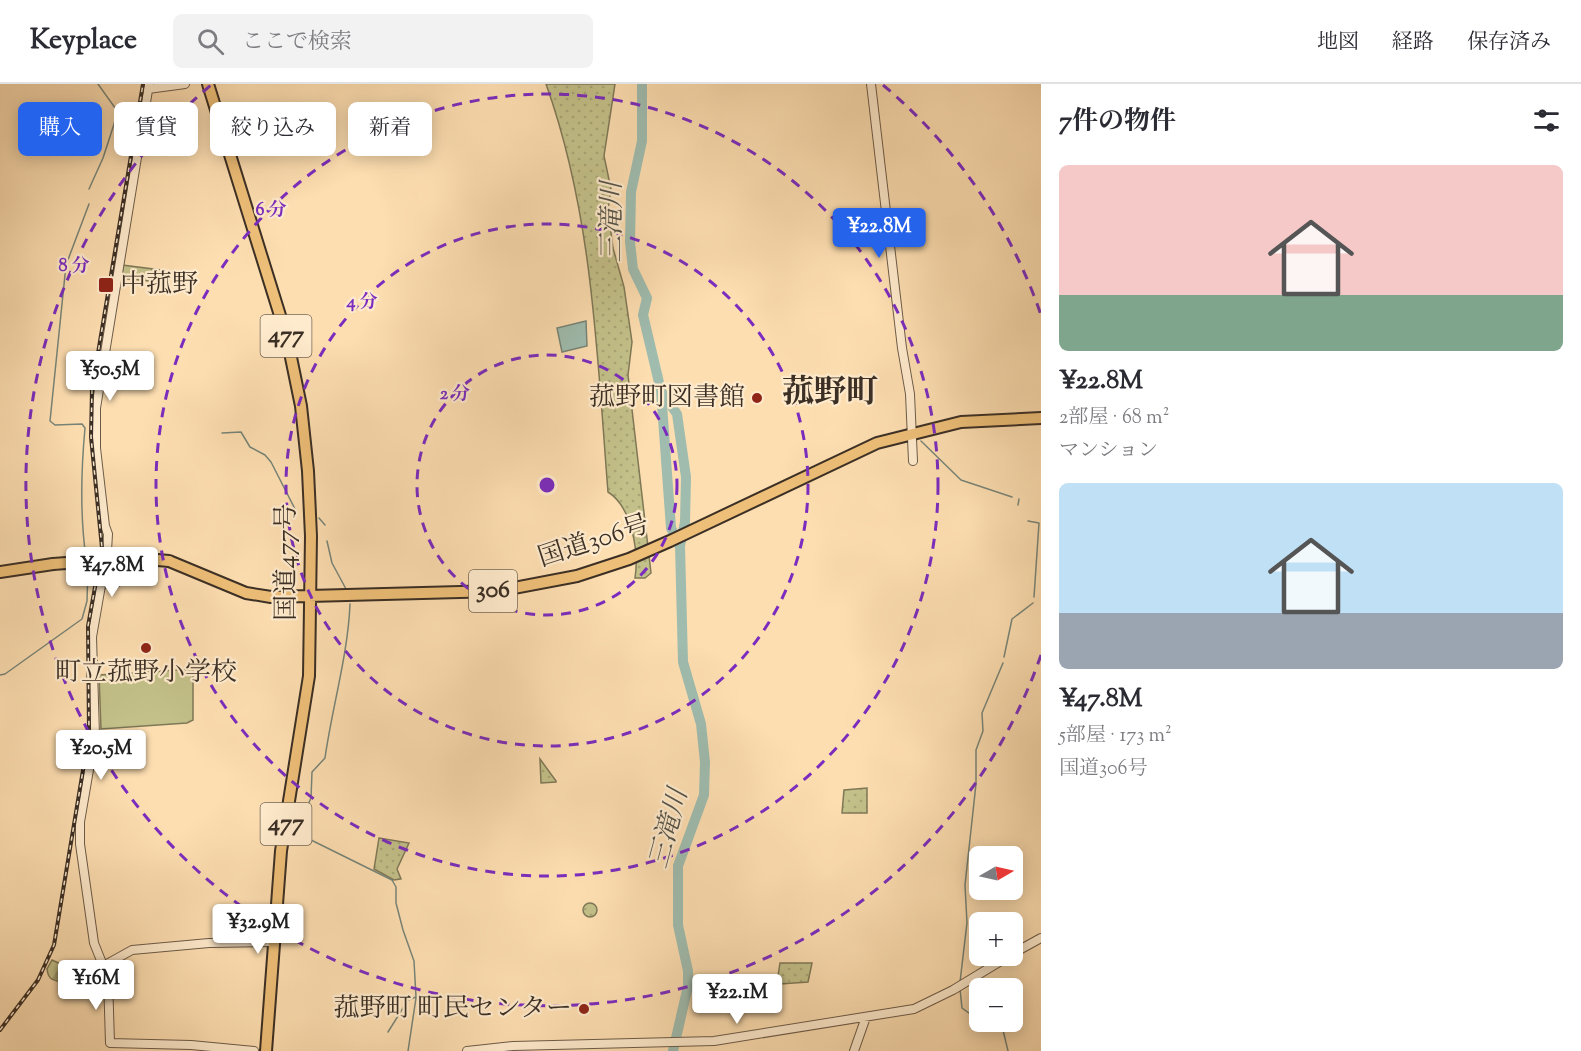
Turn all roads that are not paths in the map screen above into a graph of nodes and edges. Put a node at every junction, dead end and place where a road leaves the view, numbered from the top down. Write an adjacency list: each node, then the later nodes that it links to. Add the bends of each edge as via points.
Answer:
1 (185, 84): 4 (street)
2 (208, 84): 9 (highway, 国道477号 / 477, via 295,375 308,471)
3 (871, 84): 6 (street)
4 (148, 87): 13 (street, via 96,408 96,448 108,534 93,625 95,735 80,844 94,943)
5 (1041, 418): 6 (highway, 国道306号 / 306, via 970,421)
6 (913, 432): 7 (street); 9 (highway, 国道306号 / 306, via 855,452 630,559 577,576 498,591)
7 (913, 461)
8 (0, 572): 9 (highway, 国道306号 / 306, bridge, via 135,558 170,561 246,593)
9 (310, 597): 11 (highway, 国道477号 / 477, via 309,676 281,851)
10 (1041, 938): 12 (street)
11 (273, 942): 13 (street, via 132,950); 17 (highway, 国道477号 / 477)
12 (1023, 948)
13 (105, 965): 16 (street, via 110,1043)
14 (993, 966): 15 (street, via 914,1009)
15 (866, 1017): 18 (street, via 700,1041 513,1046); 19 (street)
16 (254, 1051)
17 (266, 1051)
18 (467, 1051)
19 (854, 1051)

